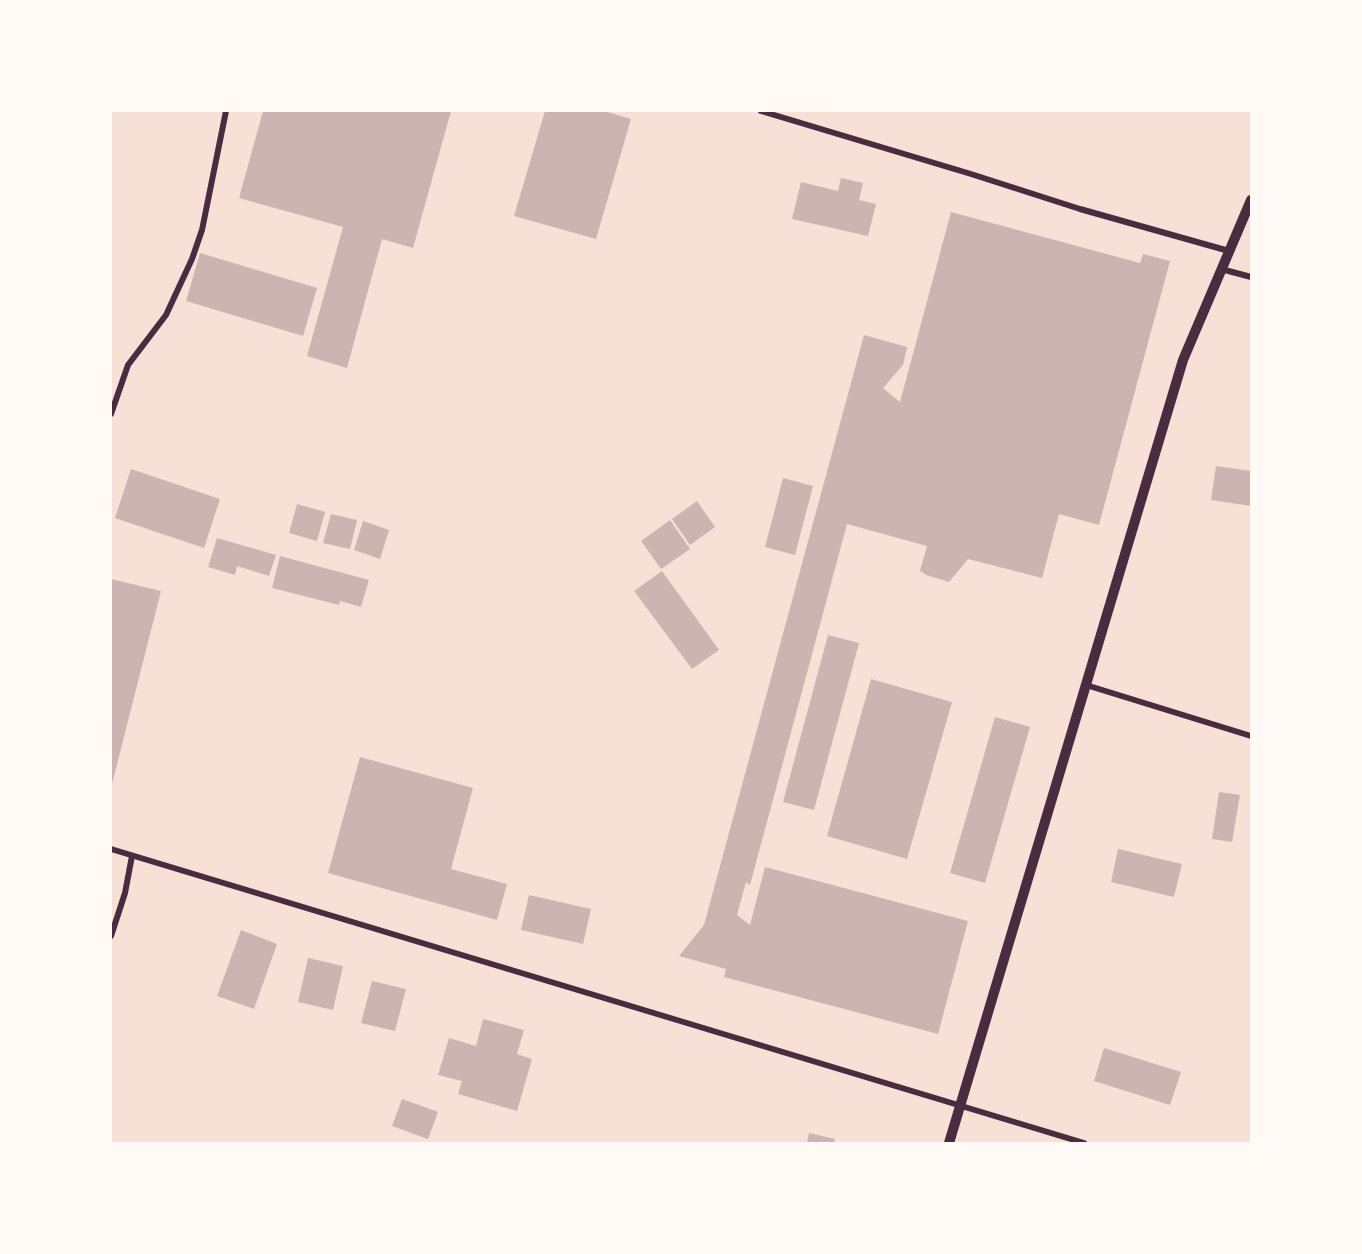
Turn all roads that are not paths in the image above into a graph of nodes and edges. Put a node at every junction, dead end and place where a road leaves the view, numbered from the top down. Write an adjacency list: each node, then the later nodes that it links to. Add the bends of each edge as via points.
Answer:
1 (226, 111): 7 (street, via 202,230 192,259 166,315 128,365)
2 (760, 111): 4 (street)
3 (1251, 200): 4 (street)
4 (1229, 251): 5 (street)
5 (1221, 269): 6 (street); 8 (street, via 1183,360)
6 (1251, 277)
7 (111, 414)
8 (1086, 685): 9 (street); 13 (street)
9 (1251, 735)
10 (111, 849): 11 (street)
11 (132, 856): 12 (street); 13 (street)
12 (111, 936)
13 (960, 1107): 14 (street); 15 (street)
14 (949, 1143)
15 (1084, 1143)

